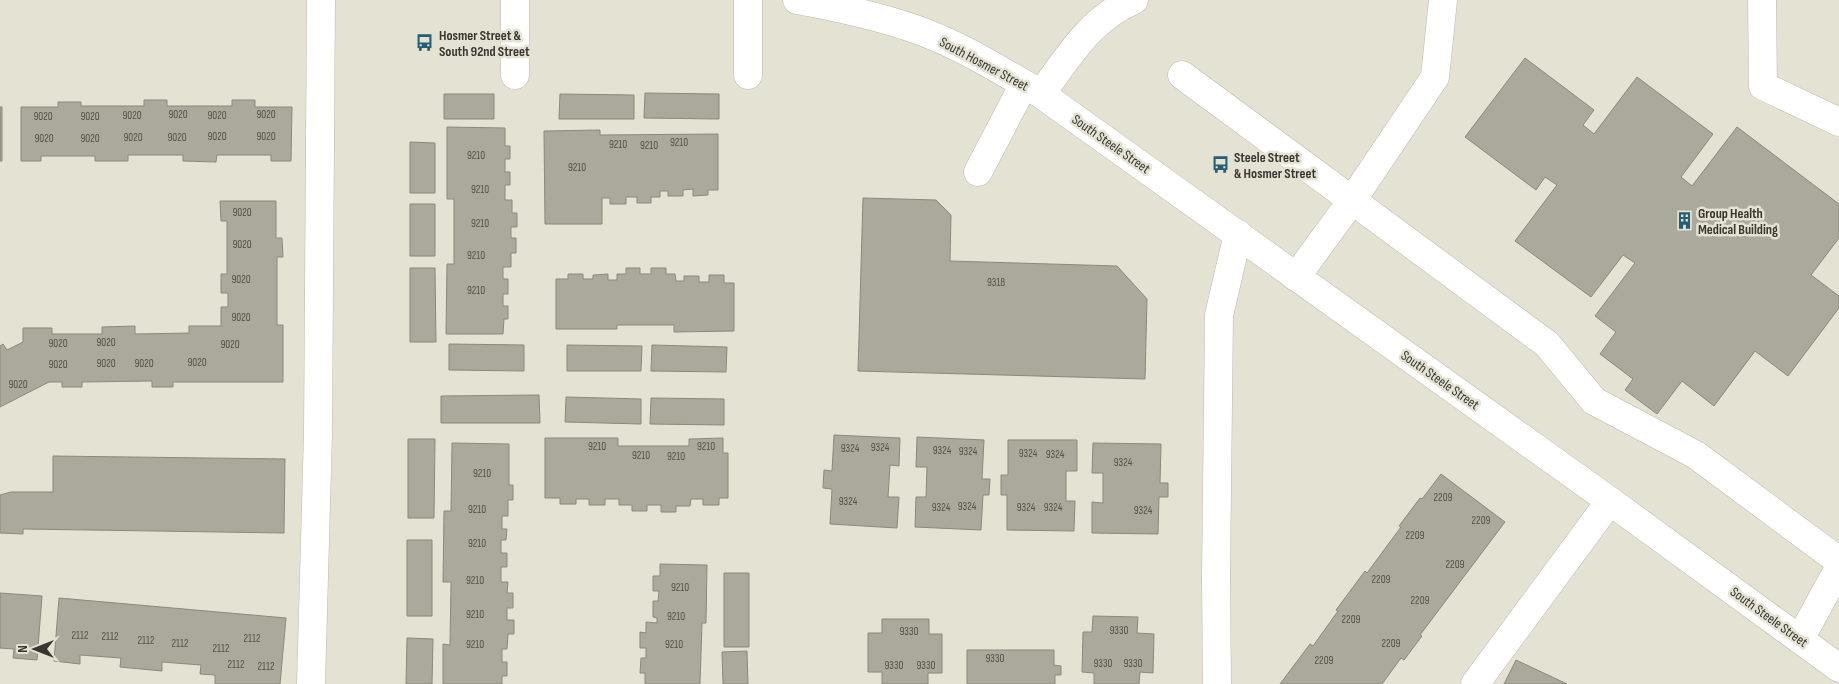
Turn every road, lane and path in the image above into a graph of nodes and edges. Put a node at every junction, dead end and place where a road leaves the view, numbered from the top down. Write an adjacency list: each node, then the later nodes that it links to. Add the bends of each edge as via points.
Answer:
1 (321, 0): 22 (main road, via 318,433)
2 (515, 0): 8 (main road)
3 (748, 0): 9 (main road)
4 (797, 0): 11 (main road, South Hosmer Street, via 860,12 914,28 993,66)
5 (1134, 0): 11 (main road, South Hosmer Street, via 1102,18)
6 (1443, 0): 14 (main road, via 1435,77)
7 (1762, 0): 12 (main road, via 1763,86)
8 (515, 75)
9 (748, 75)
10 (1182, 75): 14 (main road)
11 (1032, 89): 13 (main road); 15 (main road, South Steele Street)
12 (1839, 122)
13 (978, 172)
14 (1353, 199): 16 (main road); 18 (main road, via 1547,344 1594,401 1696,455)
15 (1238, 234): 16 (main road, South Steele Street); 23 (main road, via 1219,315)
16 (1296, 277): 17 (main road, South Steele Street)
17 (1610, 501): 20 (main road, South Steele Street); 24 (main road)
18 (1839, 561)
19 (1839, 568): 20 (main road)
20 (1800, 639): 21 (main road, South Steele Street)
21 (1839, 668)
22 (311, 684)
23 (1218, 684)
24 (1475, 684)

